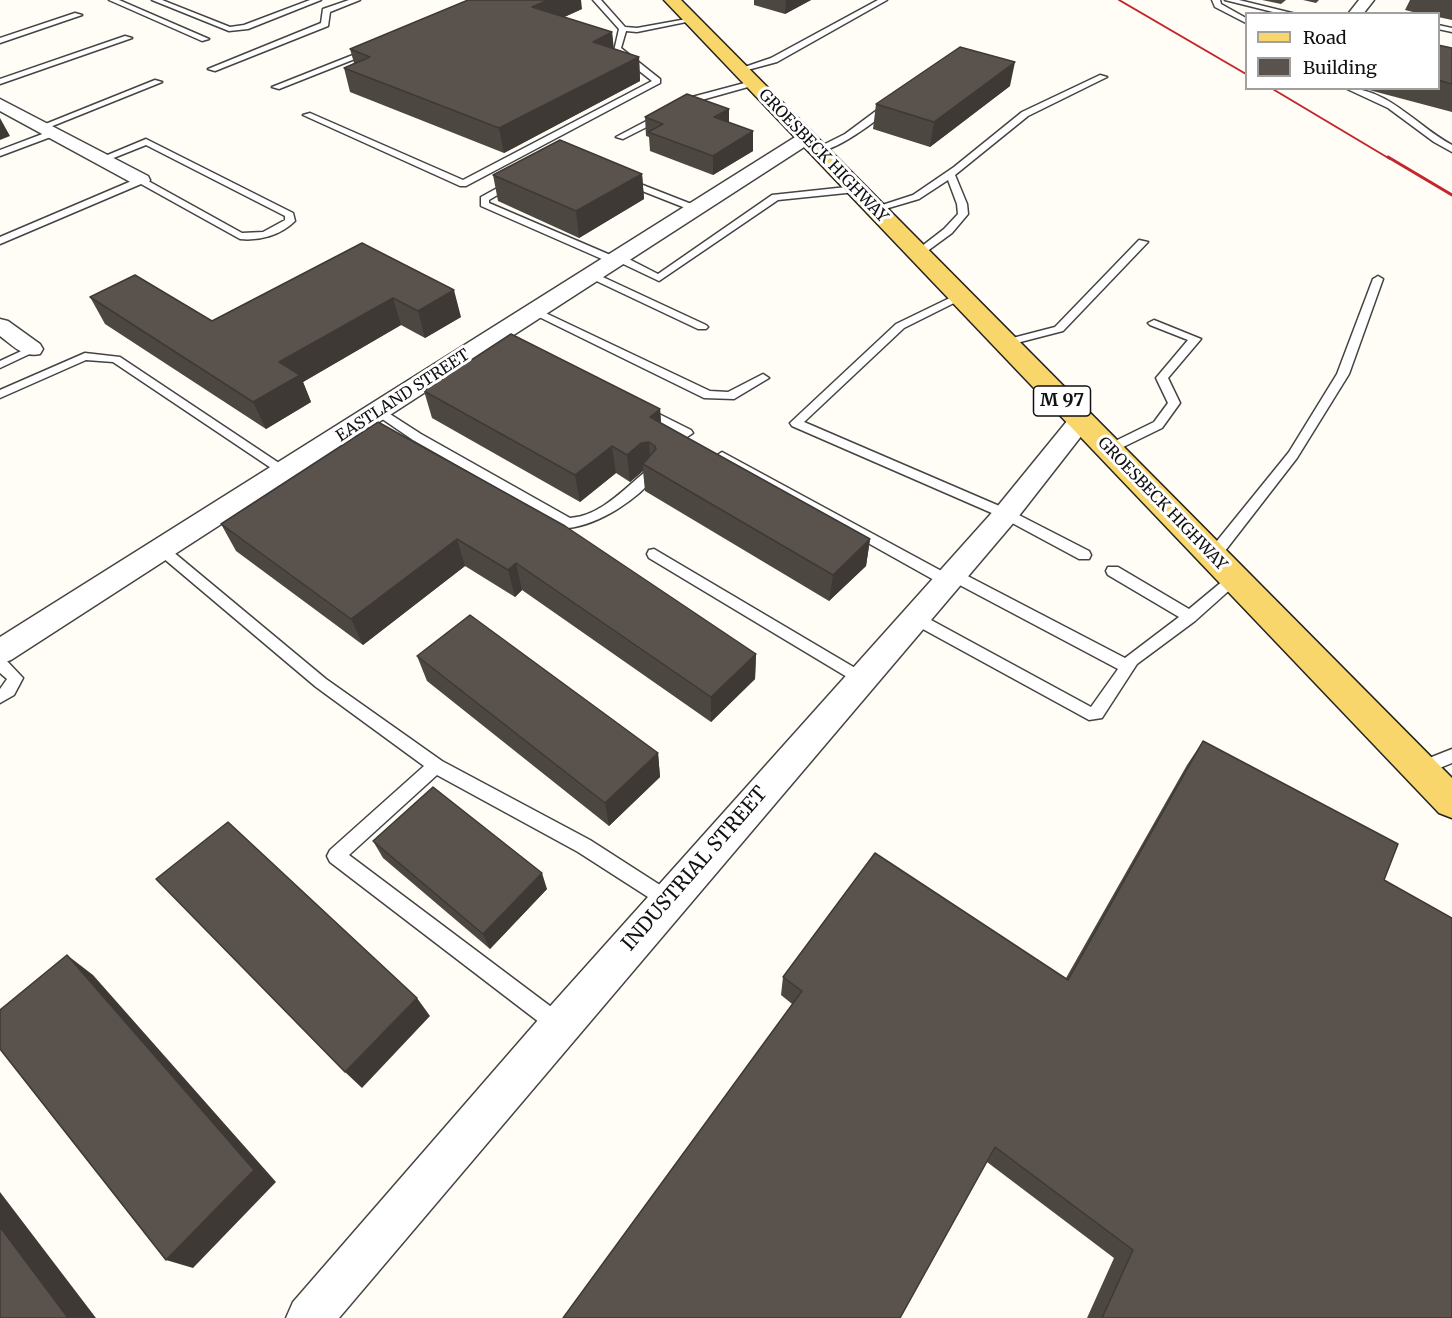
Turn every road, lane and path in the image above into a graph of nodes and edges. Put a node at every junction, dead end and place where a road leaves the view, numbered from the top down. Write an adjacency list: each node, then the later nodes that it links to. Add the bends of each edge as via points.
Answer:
1 (114, 0): 18 (lane)
2 (156, 0): 3 (lane, via 229,29 246,27)
3 (317, 0)
4 (356, 0): 21 (lane, via 326,11 325,24)
5 (597, 0): 16 (lane)
6 (672, 0): 15 (main road, GROESBECK HIGHWAY / M 97)
7 (883, 0): 22 (lane)
8 (1216, 0): 14 (lane, via 1218,6)
9 (1229, 0): 11 (lane)
10 (1367, 0): 12 (street)
11 (1285, 12)
12 (1356, 12)
13 (78, 15): 19 (lane)
14 (1245, 20)
15 (692, 21): 16 (lane); 22 (main road, GROESBECK HIGHWAY / M 97)
16 (623, 29): 30 (lane, via 617,49 657,81 463,184)
17 (128, 38): 24 (lane)
18 (206, 39)
19 (0, 41)
20 (382, 46): 26 (lane)
21 (212, 69)
22 (746, 76): 32 (lane); 33 (main road, GROESBECK HIGHWAY / M 97)
23 (1103, 77): 37 (lane, via 1025,114)
24 (0, 82)
25 (158, 82): 31 (lane)
26 (276, 87)
27 (1354, 90): 34 (lane, via 1399,111)
28 (903, 95): 33 (lane, via 848,136)
29 (0, 104): 31 (street)
30 (308, 115)
31 (47, 130): 35 (lane); 36 (street)
32 (620, 137)
33 (811, 144): 41 (main road, GROESBECK HIGHWAY / M 97); 42 (street, EASTLAND STREET)
34 (1452, 149)
35 (0, 153)
36 (103, 159): 40 (street); 40 (lane, via 146,142 290,215 290,221 267,234 240,236)
37 (950, 174): 43 (lane, via 916,197); 46 (lane, via 963,214 948,231)
38 (524, 177): 47 (lane, via 484,199 484,204)
39 (619, 179): 42 (lane)
40 (141, 180): 44 (lane)
41 (856, 189): 43 (main road, GROESBECK HIGHWAY / M 97); 47 (lane, via 775,197 659,278)
42 (696, 209): 47 (street, EASTLAND STREET)
43 (875, 209): 46 (main road, GROESBECK HIGHWAY / M 97)
44 (0, 241)
45 (1143, 242): 55 (lane, via 1059,329)
46 (918, 253): 50 (main road, GROESBECK HIGHWAY / M 97)
47 (617, 259): 48 (street, EASTLAND STREET)
48 (592, 275): 51 (street, EASTLAND STREET); 54 (lane)
49 (1378, 279): 72 (lane, via 1342,374 1282,470)
50 (960, 296): 55 (main road, GROESBECK HIGHWAY / M 97); 68 (lane, via 900,326 796,423)
51 (535, 311): 58 (lane, via 708,395 730,396); 61 (street, EASTLAND STREET, via 506,336)
52 (1154, 323): 64 (lane, via 1195,339 1162,378 1173,404 1158,425)
53 (0, 327): 56 (street)
54 (702, 327)
55 (1005, 343): 62 (main road, GROESBECK HIGHWAY / M 97)
56 (32, 349): 57 (lane)
57 (0, 365)
58 (763, 378)
59 (0, 393): 66 (lane, via 85,356 116,359)
60 (635, 405): 63 (lane)
61 (379, 411): 66 (street, EASTLAND STREET); 67 (lane, via 568,523 593,519)
62 (1082, 421): 64 (main road, GROESBECK HIGHWAY / M 97); 68 (street, INDUSTRIAL STREET)
63 (687, 433)
64 (1109, 449): 72 (main road, GROESBECK HIGHWAY / M 97)
65 (722, 456): 74 (lane)
66 (285, 471): 69 (street, EASTLAND STREET)
67 (650, 475)
68 (1006, 514): 71 (lane); 74 (street, INDUSTRIAL STREET)
69 (161, 549): 78 (street, EASTLAND STREET); 84 (lane, via 321,683)
70 (654, 554): 81 (lane)
71 (1084, 555)
72 (1213, 556): 75 (main road, GROESBECK HIGHWAY / M 97)
73 (1113, 571): 76 (lane)
74 (950, 578): 77 (street, INDUSTRIAL STREET); 80 (lane)
75 (1235, 579): 76 (lane); 85 (main road, GROESBECK HIGHWAY / M 97)
76 (1190, 617): 80 (lane)
77 (915, 618): 80 (lane, via 1089,714 1096,713); 81 (street, INDUSTRIAL STREET)
78 (0, 652)
79 (0, 663): 82 (lane, via 15,678 9,691)
80 (1128, 667)
81 (862, 679): 87 (street, INDUSTRIAL STREET)
82 (0, 697)
83 (1452, 756): 85 (lane)
84 (436, 766): 87 (lane, via 584,846); 88 (lane, via 336,856)
85 (1420, 769): 86 (main road, GROESBECK HIGHWAY / M 97)
86 (1452, 802)
87 (668, 900): 88 (street, INDUSTRIAL STREET)
88 (559, 1026): 89 (street, INDUSTRIAL STREET)
89 (309, 1318)

